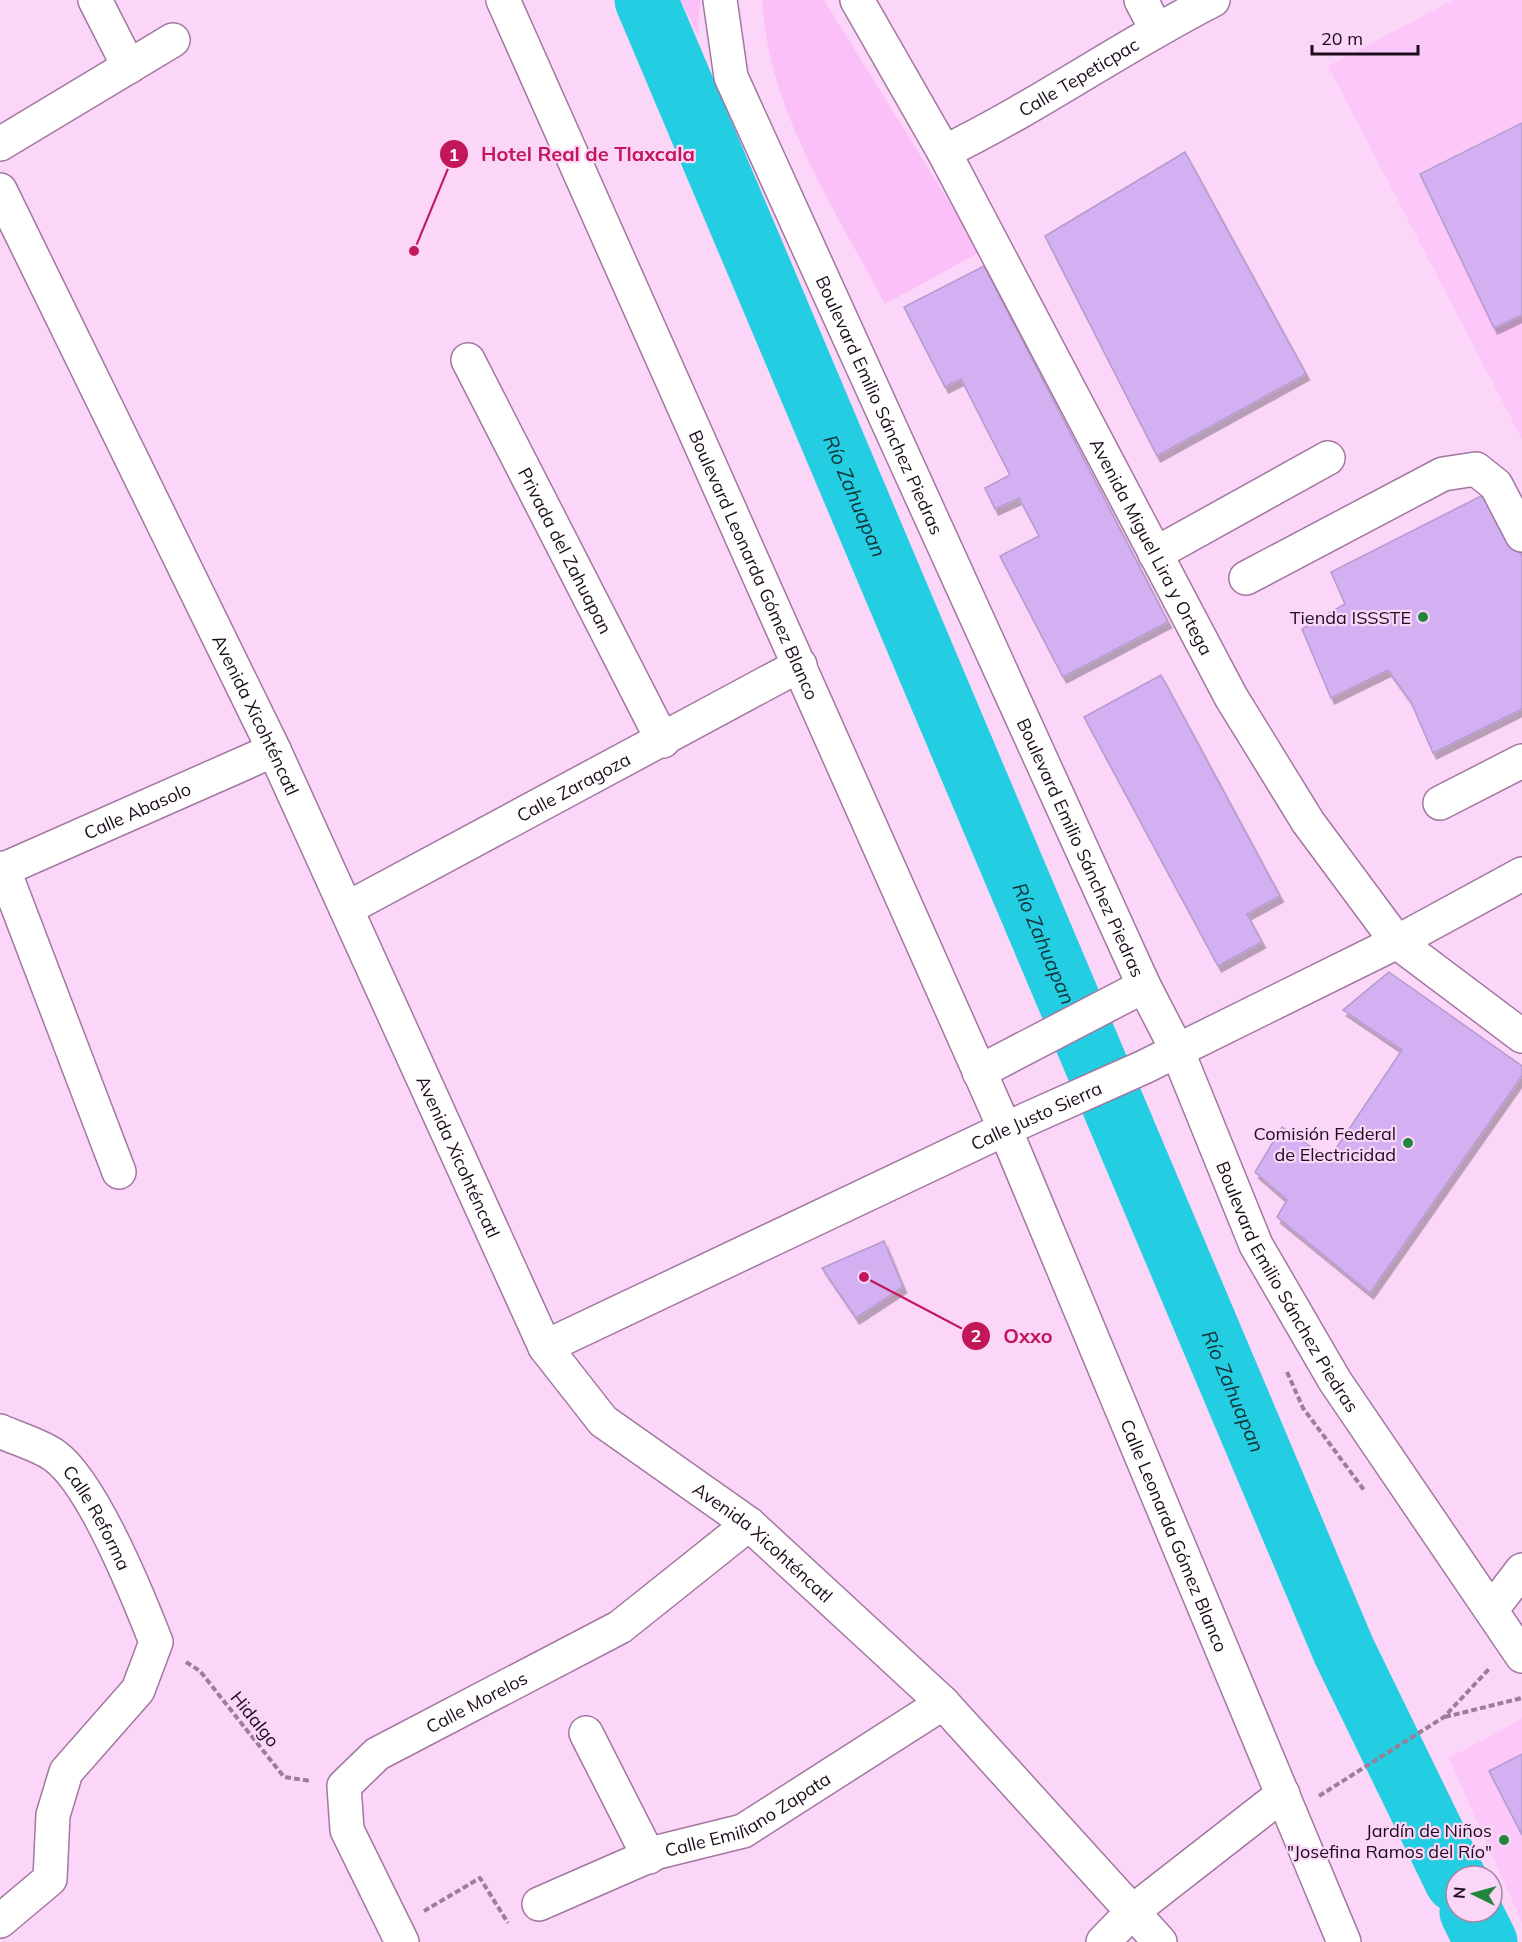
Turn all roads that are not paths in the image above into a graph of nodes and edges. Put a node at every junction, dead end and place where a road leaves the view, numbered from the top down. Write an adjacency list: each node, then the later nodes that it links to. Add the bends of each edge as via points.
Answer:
1 (95, 0): 9 (street)
2 (502, 0): 18 (street, Boulevard Leonarda Gómez Blanco)
3 (720, 0): 27 (street, Boulevard Emilio Sánchez Piedras, via 731,77)
4 (857, 0): 11 (street, Avenida Miguel Lira y Ortega)
5 (1141, 0): 7 (street)
6 (1213, 0): 7 (street, Calle Tepeticpac)
7 (1156, 29): 11 (street, Calle Tepeticpac, via 1002,124)
8 (173, 40): 9 (street)
9 (129, 67): 10 (street)
10 (0, 144)
11 (944, 152): 16 (street, Avenida Miguel Lira y Ortega)
12 (0, 190): 20 (street, Avenida Xicohténcatl)
13 (468, 360): 19 (street, Privada del Zahuapan)
14 (1328, 459): 16 (street)
15 (1522, 535): 17 (street, via 1496,485 1483,474 1476,469 1443,474)
16 (1155, 554): 26 (street, Avenida Miguel Lira y Ortega, via 1231,697 1308,822)
17 (1246, 578)
18 (800, 665): 19 (street, Calle Zaragoza); 30 (street, Boulevard Leonarda Gómez Blanco)
19 (663, 741): 25 (street, Calle Zaragoza)
20 (274, 750): 23 (street, Calle Abasolo); 25 (street, Avenida Xicohténcatl)
21 (1522, 761): 22 (street)
22 (1440, 803)
23 (2, 869): 32 (street)
24 (1522, 874): 26 (street, Calle Justo Sierra)
25 (346, 909): 33 (street, Avenida Xicohténcatl)
26 (1397, 942): 28 (street, Avenida Miguel Lira y Ortega); 29 (street, Calle Justo Sierra)
27 (1144, 986): 29 (street, Boulevard Emilio Sánchez Piedras); 30 (street)
28 (1522, 1036)
29 (1178, 1050): 31 (street, Calle Justo Sierra); 37 (street, Boulevard Emilio Sánchez Piedras, via 1257,1245 1335,1381)
30 (979, 1072): 31 (street, Boulevard Leonarda Gómez Blanco)
31 (1005, 1129): 33 (street, Calle Justo Sierra); 41 (street, Calle Leonarda Gómez Blanco)
32 (119, 1172)
33 (545, 1347): 35 (street, Avenida Xicohténcatl, via 603,1421)
34 (0, 1431): 45 (street, Calle Reforma, via 55,1456 83,1486 156,1642 138,1690 66,1772 53,1815 50,1879)
35 (749, 1524): 39 (street, Avenida Xicohténcatl); 46 (street, Calle Morelos, via 620,1627 377,1754 344,1786 347,1830)
36 (1522, 1570): 37 (street)
37 (1492, 1609): 38 (street, Boulevard Emilio Sánchez Piedras)
38 (1518, 1650)
39 (943, 1703): 42 (street, Calle Emiliano Zapata, via 743,1831); 44 (street, Avenida Xicohténcatl)
40 (586, 1733): 42 (street)
41 (1298, 1797): 44 (street); 49 (street, Calle Leonarda Gómez Blanco)
42 (649, 1857): 43 (street, Calle Emiliano Zapata)
43 (539, 1904)
44 (1133, 1911): 47 (street); 48 (street, Avenida Xicohténcatl)
45 (0, 1921)
46 (399, 1936)
47 (1102, 1942)
48 (1160, 1942)
49 (1344, 1942)

